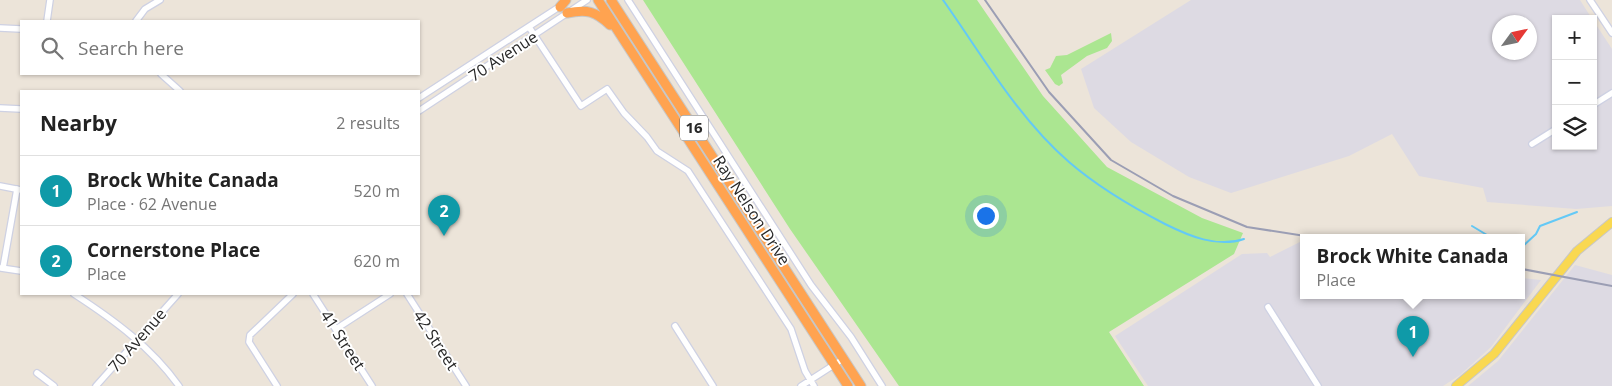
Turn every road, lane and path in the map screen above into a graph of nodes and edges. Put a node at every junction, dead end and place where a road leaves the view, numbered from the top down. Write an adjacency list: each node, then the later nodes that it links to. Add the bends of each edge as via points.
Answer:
1 (50, 0): 10 (street)
2 (160, 0): 11 (street, via 145,9)
3 (587, 0): 9 (street, 70 Avenue)
4 (598, 0): 16 (highway, Ray Nelson Drive / 16)
5 (628, 0): 59 (street, via 811,285)
6 (1590, 0): 15 (street)
7 (614, 1): 44 (highway, Ray Nelson Drive / 16)
8 (565, 2): 12 (street, 70 Avenue)
9 (568, 13): 16 (highway, via 593,12); 17 (street, 70 Avenue)
10 (47, 20)
11 (137, 20)
12 (529, 27): 17 (street); 21 (street, 70 Avenue)
13 (0, 28): 14 (street)
14 (20, 29)
15 (1612, 33)
16 (619, 34): 45 (highway, Ray Nelson Drive / 16)
17 (535, 36): 25 (street, 70 Avenue); 47 (street, via 581,106 607,88 657,151 688,172 791,329)
18 (162, 75): 19 (street)
19 (179, 90)
20 (1612, 93): 22 (street)
21 (420, 97)
22 (1597, 102)
23 (0, 108): 24 (street)
24 (20, 109)
25 (420, 110)
26 (1552, 132): 27 (street)
27 (1532, 144)
28 (0, 186): 29 (street)
29 (19, 189): 32 (street)
30 (1612, 222): 31 (main road)
31 (1609, 228): 61 (main road, via 1577,251 1494,354)
32 (1, 268): 33 (street)
33 (20, 271)
34 (75, 295): 43 (street)
35 (177, 295): 43 (street, 70 Avenue)
36 (292, 295): 51 (street, via 250,335 249,342)
37 (314, 295): 42 (street, 41 Street)
38 (388, 295): 42 (street)
39 (408, 295): 53 (street, 42 Street)
40 (1268, 307): 60 (street)
41 (674, 326): 54 (street)
42 (336, 329): 52 (street, 41 Street)
43 (138, 339): 49 (street, 70 Avenue); 50 (street)
44 (843, 359): 45 (street); 58 (highway, Ray Nelson Drive / 16)
45 (835, 365): 47 (street); 57 (highway, Ray Nelson Drive / 16)
46 (37, 373): 48 (street)
47 (810, 380): 55 (street); 56 (street)
48 (54, 386)
49 (96, 386)
50 (179, 386)
51 (277, 386)
52 (372, 386)
53 (466, 386)
54 (712, 386)
55 (801, 386)
56 (814, 386)
57 (848, 386)
58 (861, 386)
59 (882, 386)
60 (1318, 386)
61 (1456, 386)

